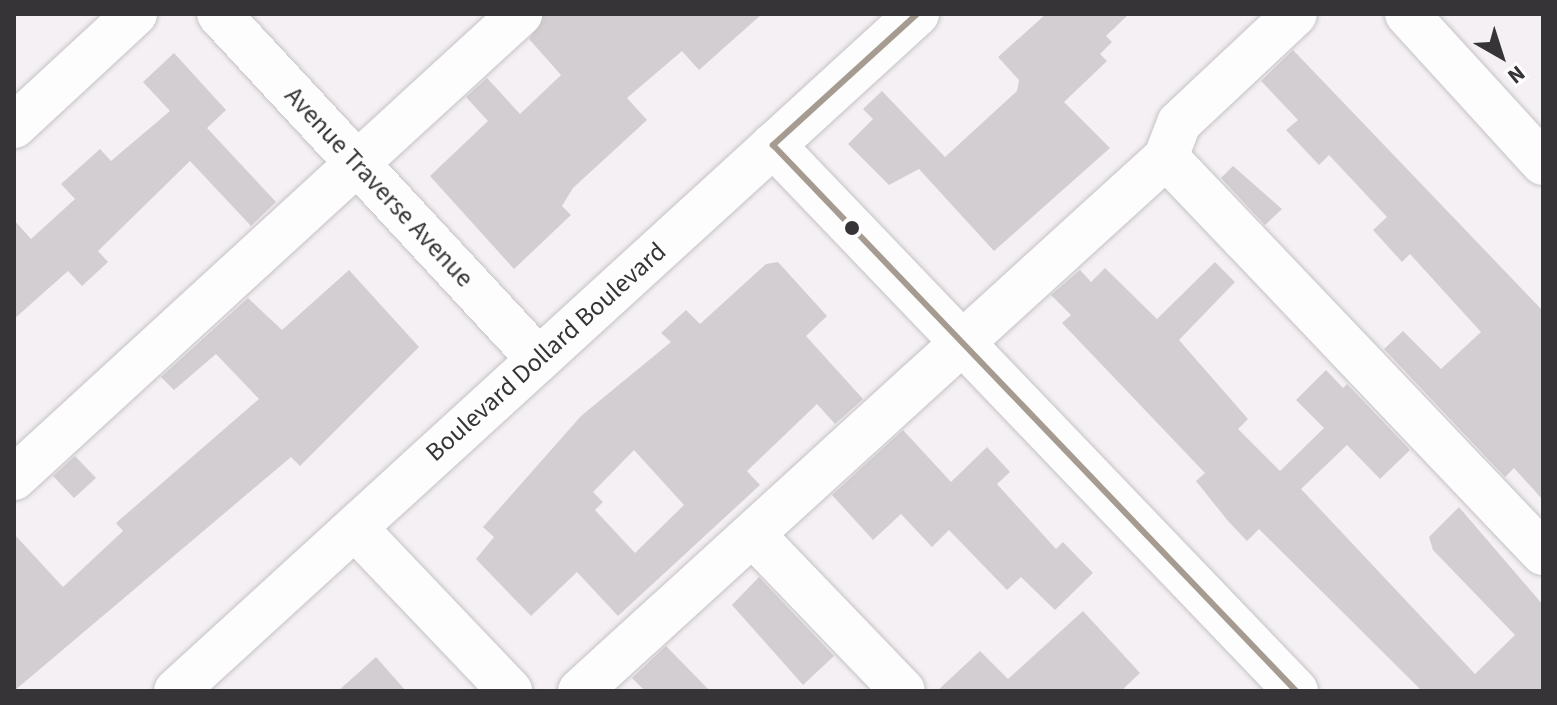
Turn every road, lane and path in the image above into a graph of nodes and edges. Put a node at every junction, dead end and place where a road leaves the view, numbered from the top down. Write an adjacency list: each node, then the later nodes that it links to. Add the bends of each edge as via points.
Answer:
1 (135, 14): 7 (street)
2 (219, 14): 10 (street, Avenue Traverse Avenue)
3 (520, 14): 10 (street)
4 (917, 14): 8 (street, Boulevard Dollard Boulevard)
5 (1295, 14): 9 (street, via 1179,123)
6 (1407, 14): 11 (street)
7 (14, 126)
8 (773, 145): 12 (street); 13 (street, Boulevard Dollard Boulevard)
9 (1166, 157): 12 (street); 17 (street)
10 (357, 163): 13 (street, Avenue Traverse Avenue); 14 (street)
11 (1543, 163)
12 (963, 344): 16 (street); 22 (street)
13 (539, 360): 15 (street, Boulevard Dollard Boulevard)
14 (14, 478)
15 (355, 528): 18 (street, Boulevard Dollard Boulevard); 19 (street)
16 (753, 535): 20 (street); 21 (street)
17 (1543, 553)
18 (176, 691)
19 (510, 691)
20 (580, 691)
21 (903, 691)
22 (1296, 691)

